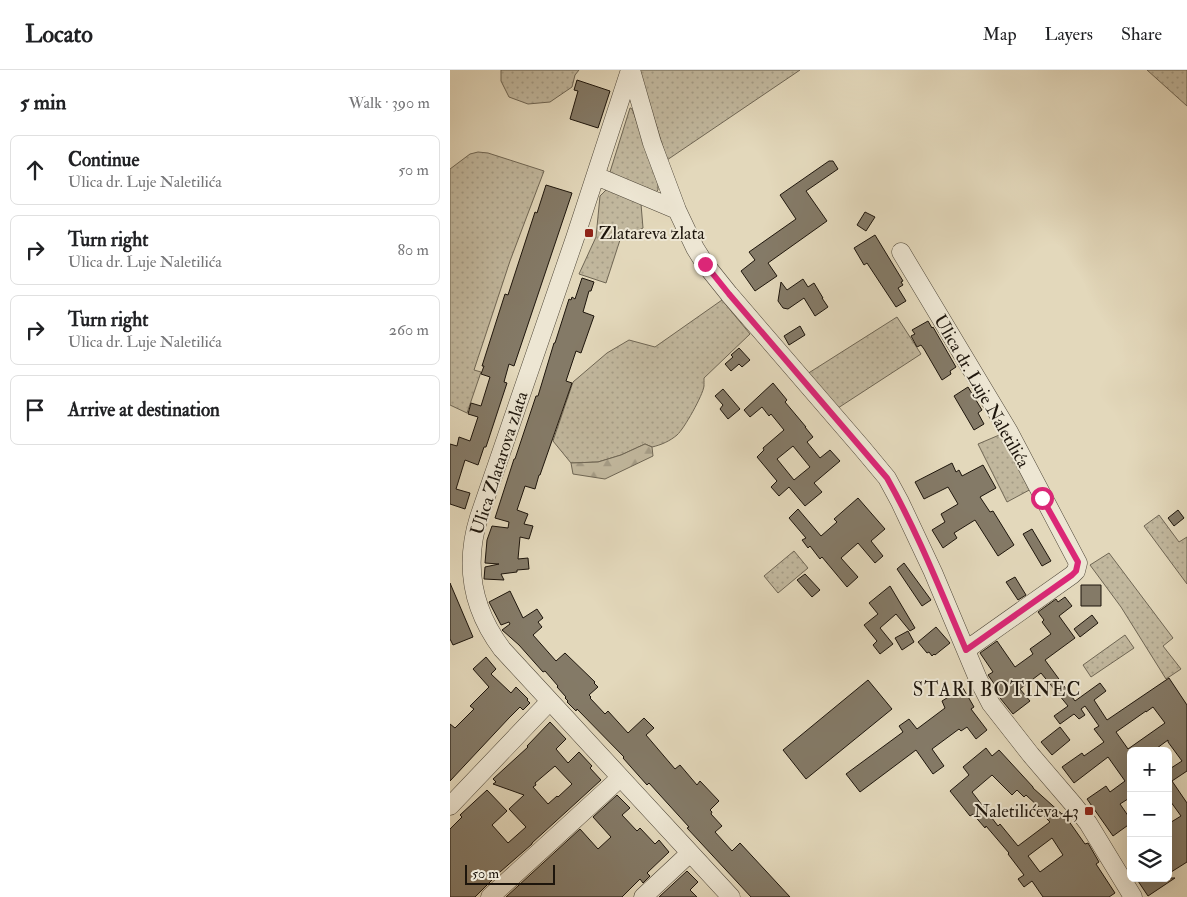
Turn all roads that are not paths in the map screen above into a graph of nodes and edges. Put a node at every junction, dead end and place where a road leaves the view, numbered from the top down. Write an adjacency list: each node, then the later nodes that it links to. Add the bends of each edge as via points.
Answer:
1 (631, 70): 2 (street, Ulica Zlatarova zlata); 3 (street, via 652,142)
2 (596, 176): 3 (street); 6 (street, Ulica Zlatarova zlata, via 474,532 472,550 471,568 481,616 502,649)
3 (677, 210): 5 (street, via 695,248 711,271 887,478 933,572)
4 (901, 252): 5 (street, Ulica dr. Luje Naletilića, via 1009,432 1078,562 1072,575)
5 (966, 650): 13 (street, via 990,704 1088,823)
6 (550, 701): 7 (street, Ulica Zlatarova zlata); 8 (street)
7 (620, 778): 9 (street, Ulica Zlatarova zlata); 10 (street)
8 (450, 806)
9 (690, 853): 11 (street); 12 (street, Ulica Zlatarova zlata)
10 (490, 897)
11 (643, 897)
12 (731, 897)
13 (1133, 897)

